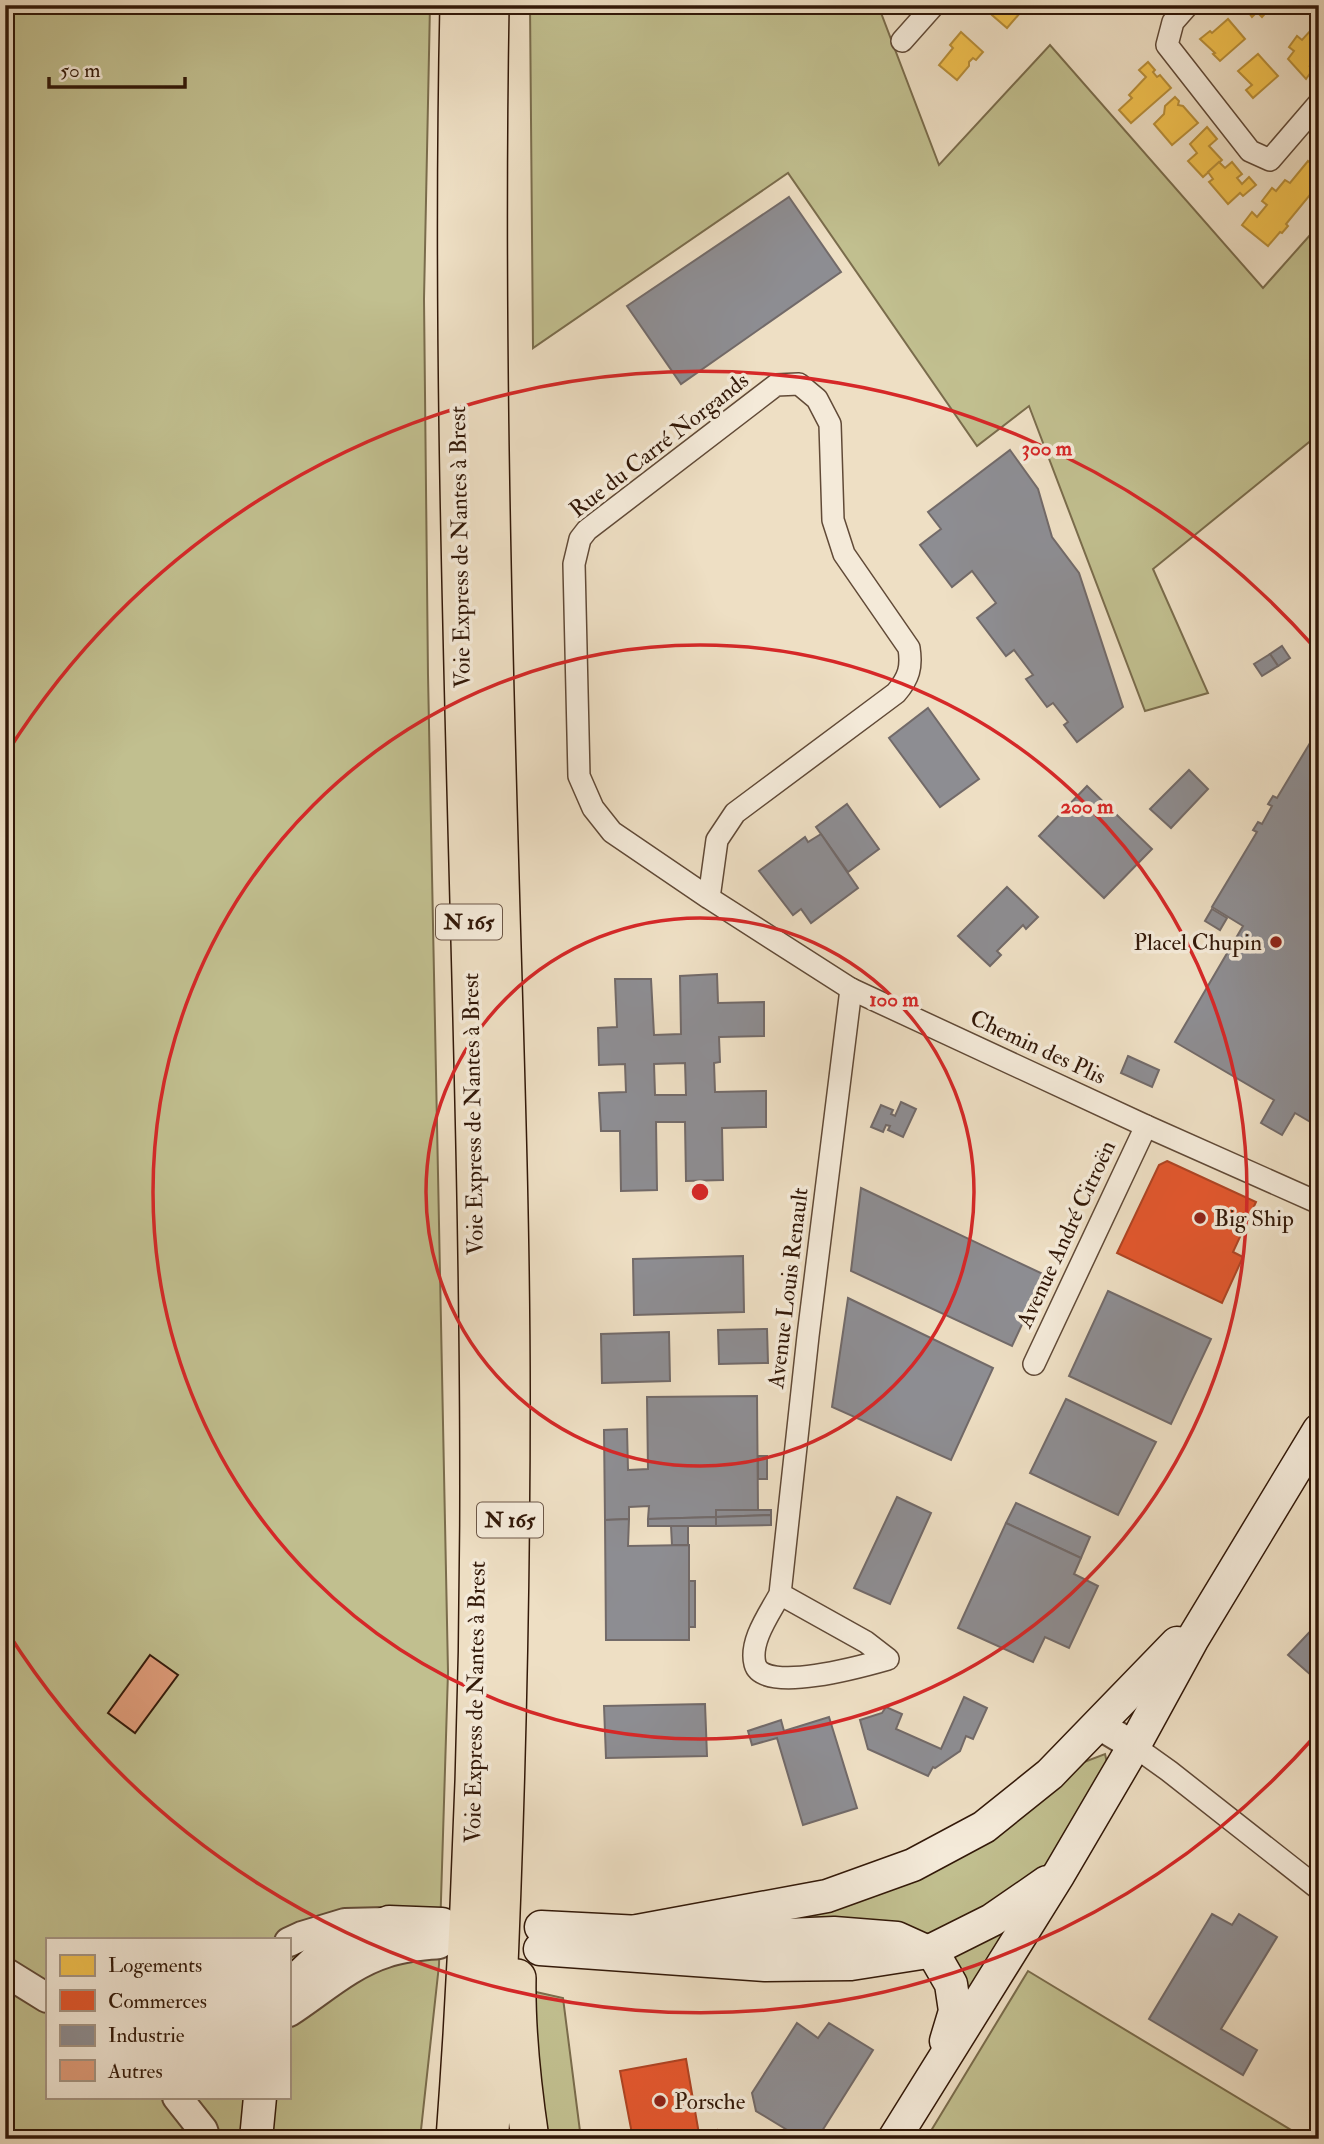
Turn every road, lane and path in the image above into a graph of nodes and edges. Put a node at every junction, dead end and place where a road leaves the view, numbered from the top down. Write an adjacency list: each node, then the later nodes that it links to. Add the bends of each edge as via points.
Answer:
1 (459, 5): 36 (highway, Voie Express de Nantes à Brest / N 165, via 459,521 479,1487 473,1840)
2 (490, 5): 17 (highway, Voie Express de Nantes à Brest / N 165, via 490,508 511,1394)
3 (934, 5): 5 (street)
4 (1188, 5): 6 (street, via 1173,22 1167,45 1250,151 1270,160)
5 (902, 40)
6 (1319, 103)
7 (709, 898): 7 (street, Rue du Carré Norgands, via 717,840 735,813 896,693 911,665 909,648 844,554 833,520 830,425 817,398 799,384 776,385 587,530 574,564 579,776 593,808 612,832); 8 (street, Chemin des Plis)
8 (851, 989): 9 (street, Chemin des Plis); 14 (street, Avenue Louis Renault)
9 (1146, 1126): 10 (street, Chemin des Plis); 11 (street, Avenue André Citroën)
10 (1319, 1203)
11 (1034, 1364)
12 (1319, 1430): 13 (main road)
13 (1250, 1543): 15 (main road, via 1171,1650); 16 (main road)
14 (780, 1594): 14 (street, Avenue Louis Renault, via 760,1632 755,1650 758,1671 767,1676 807,1677 888,1659)
15 (1099, 1725): 16 (street); 21 (main road, via 1050,1774 984,1827 913,1865 827,1896)
16 (1134, 1746): 18 (main road); 19 (street)
17 (504, 1843): 30 (highway, Voie Express de Nantes à Brest / N 165); 38 (highway, via 518,1869 516,2011)
18 (1059, 1874): 24 (main road, via 992,1920); 31 (main road)
19 (1319, 1889)
20 (388, 1922): 22 (main road); 23 (street, via 345,1923); 27 (main road, via 321,1956)
21 (636, 1931): 24 (main road, via 740,1937 847,1934 897,1938); 24 (main road, via 541,1938 765,1965 851,1965)
22 (440, 1934): 29 (street, via 383,1953)
23 (290, 1942)
24 (928, 1952): 31 (main road, via 951,1984 955,2011 946,2043)
25 (5, 1970): 26 (street); 28 (street)
26 (46, 1981)
27 (290, 1992)
28 (46, 1997)
29 (290, 2010)
30 (497, 2012): 37 (highway, N 165)
31 (920, 2096): 39 (main road)
32 (178, 2098): 34 (street)
33 (260, 2098): 35 (main road)
34 (206, 2139)
35 (256, 2139)
36 (455, 2139)
37 (488, 2139)
38 (530, 2139)
39 (894, 2139)

